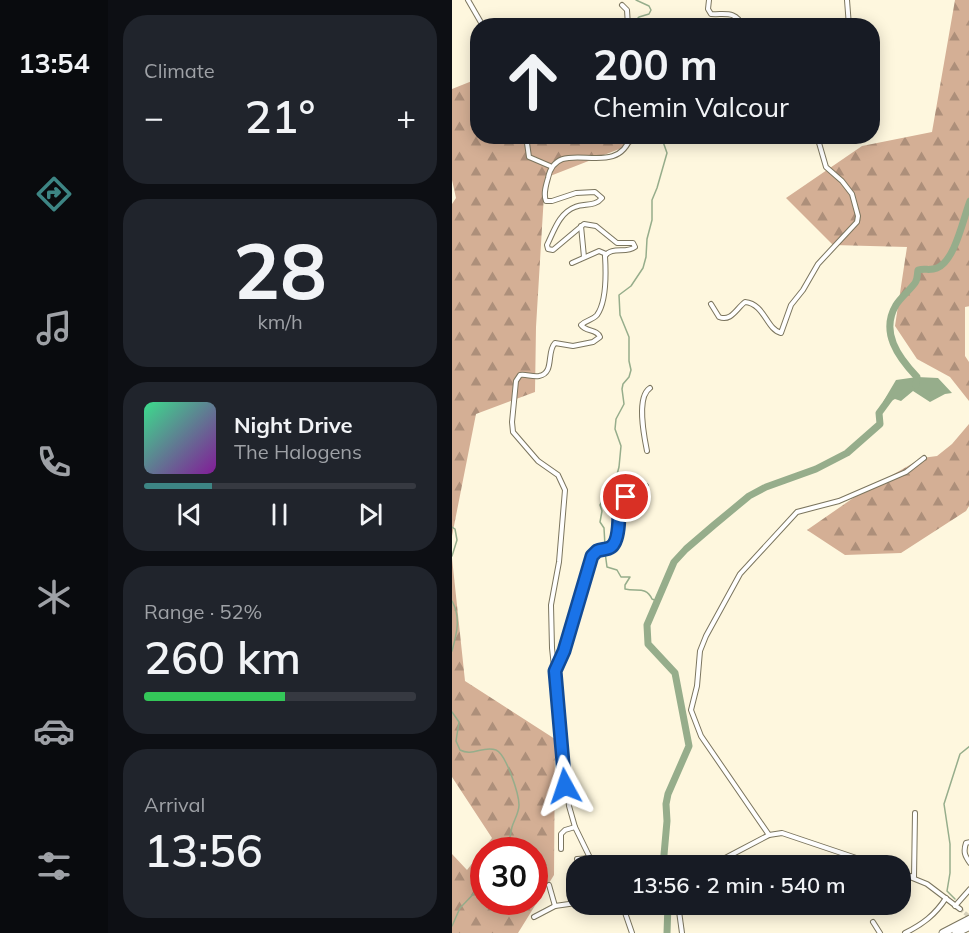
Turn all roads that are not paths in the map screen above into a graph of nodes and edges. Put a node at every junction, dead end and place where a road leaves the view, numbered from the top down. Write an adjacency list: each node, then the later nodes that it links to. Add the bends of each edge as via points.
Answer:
1 (468, 0): 5 (street)
2 (709, 0): 7 (street, via 711,14 729,13)
3 (847, 0): 8 (street)
4 (622, 5): 6 (street, via 628,10)
5 (478, 18)
6 (628, 18)
7 (738, 18)
8 (848, 18)
9 (527, 144): 12 (street, via 529,157)
10 (627, 144): 12 (street, via 607,158 563,158)
11 (819, 144): 17 (street, via 826,167 852,194 857,222 818,264 791,305 781,333 749,302 726,318 719,317)
12 (550, 166): 13 (street, via 546,201 576,193 595,192 602,198 564,214 548,249 553,250)
13 (581, 225): 14 (street, via 592,224 617,243 635,246 630,251); 15 (street)
14 (606, 254): 15 (street, via 599,251); 22 (street, via 601,308 594,318 581,325 600,337 573,346 555,344 546,372 539,376 522,374 516,381 513,432 558,475 565,490 551,605)
15 (584, 256): 16 (street)
16 (572, 263)
17 (712, 304)
18 (650, 388): 19 (street, via 645,392 642,415)
19 (647, 451)
20 (924, 458): 25 (street, via 906,472 839,501 797,512 740,574 706,636 692,702 694,719 713,756)
21 (646, 486): 22 (street, via 619,502 614,544 592,556)
22 (555, 671): 24 (street, via 565,786)
23 (916, 813): 32 (street)
24 (575, 827): 27 (street, via 561,834); 28 (street)
25 (769, 835): 29 (street); 30 (street, via 788,834)
26 (970, 842): 31 (street, via 966,843 964,855)
27 (561, 849)
28 (589, 855)
29 (731, 855)
30 (848, 855)
31 (970, 863)
32 (912, 877): 35 (street)
33 (549, 885): 37 (street)
34 (970, 889): 38 (street)
35 (946, 898): 38 (street); 49 (street, via 931,917)
36 (566, 904): 37 (street)
37 (555, 906): 42 (street)
38 (955, 906): 39 (street)
39 (960, 909)
40 (626, 915): 46 (street)
41 (680, 915): 47 (street)
42 (534, 917)
43 (970, 919): 50 (highway)
44 (873, 922): 48 (street)
45 (970, 926): 51 (highway)
46 (632, 933)
47 (682, 933)
48 (880, 933)
49 (905, 933)
50 (943, 933)
51 (956, 933)

